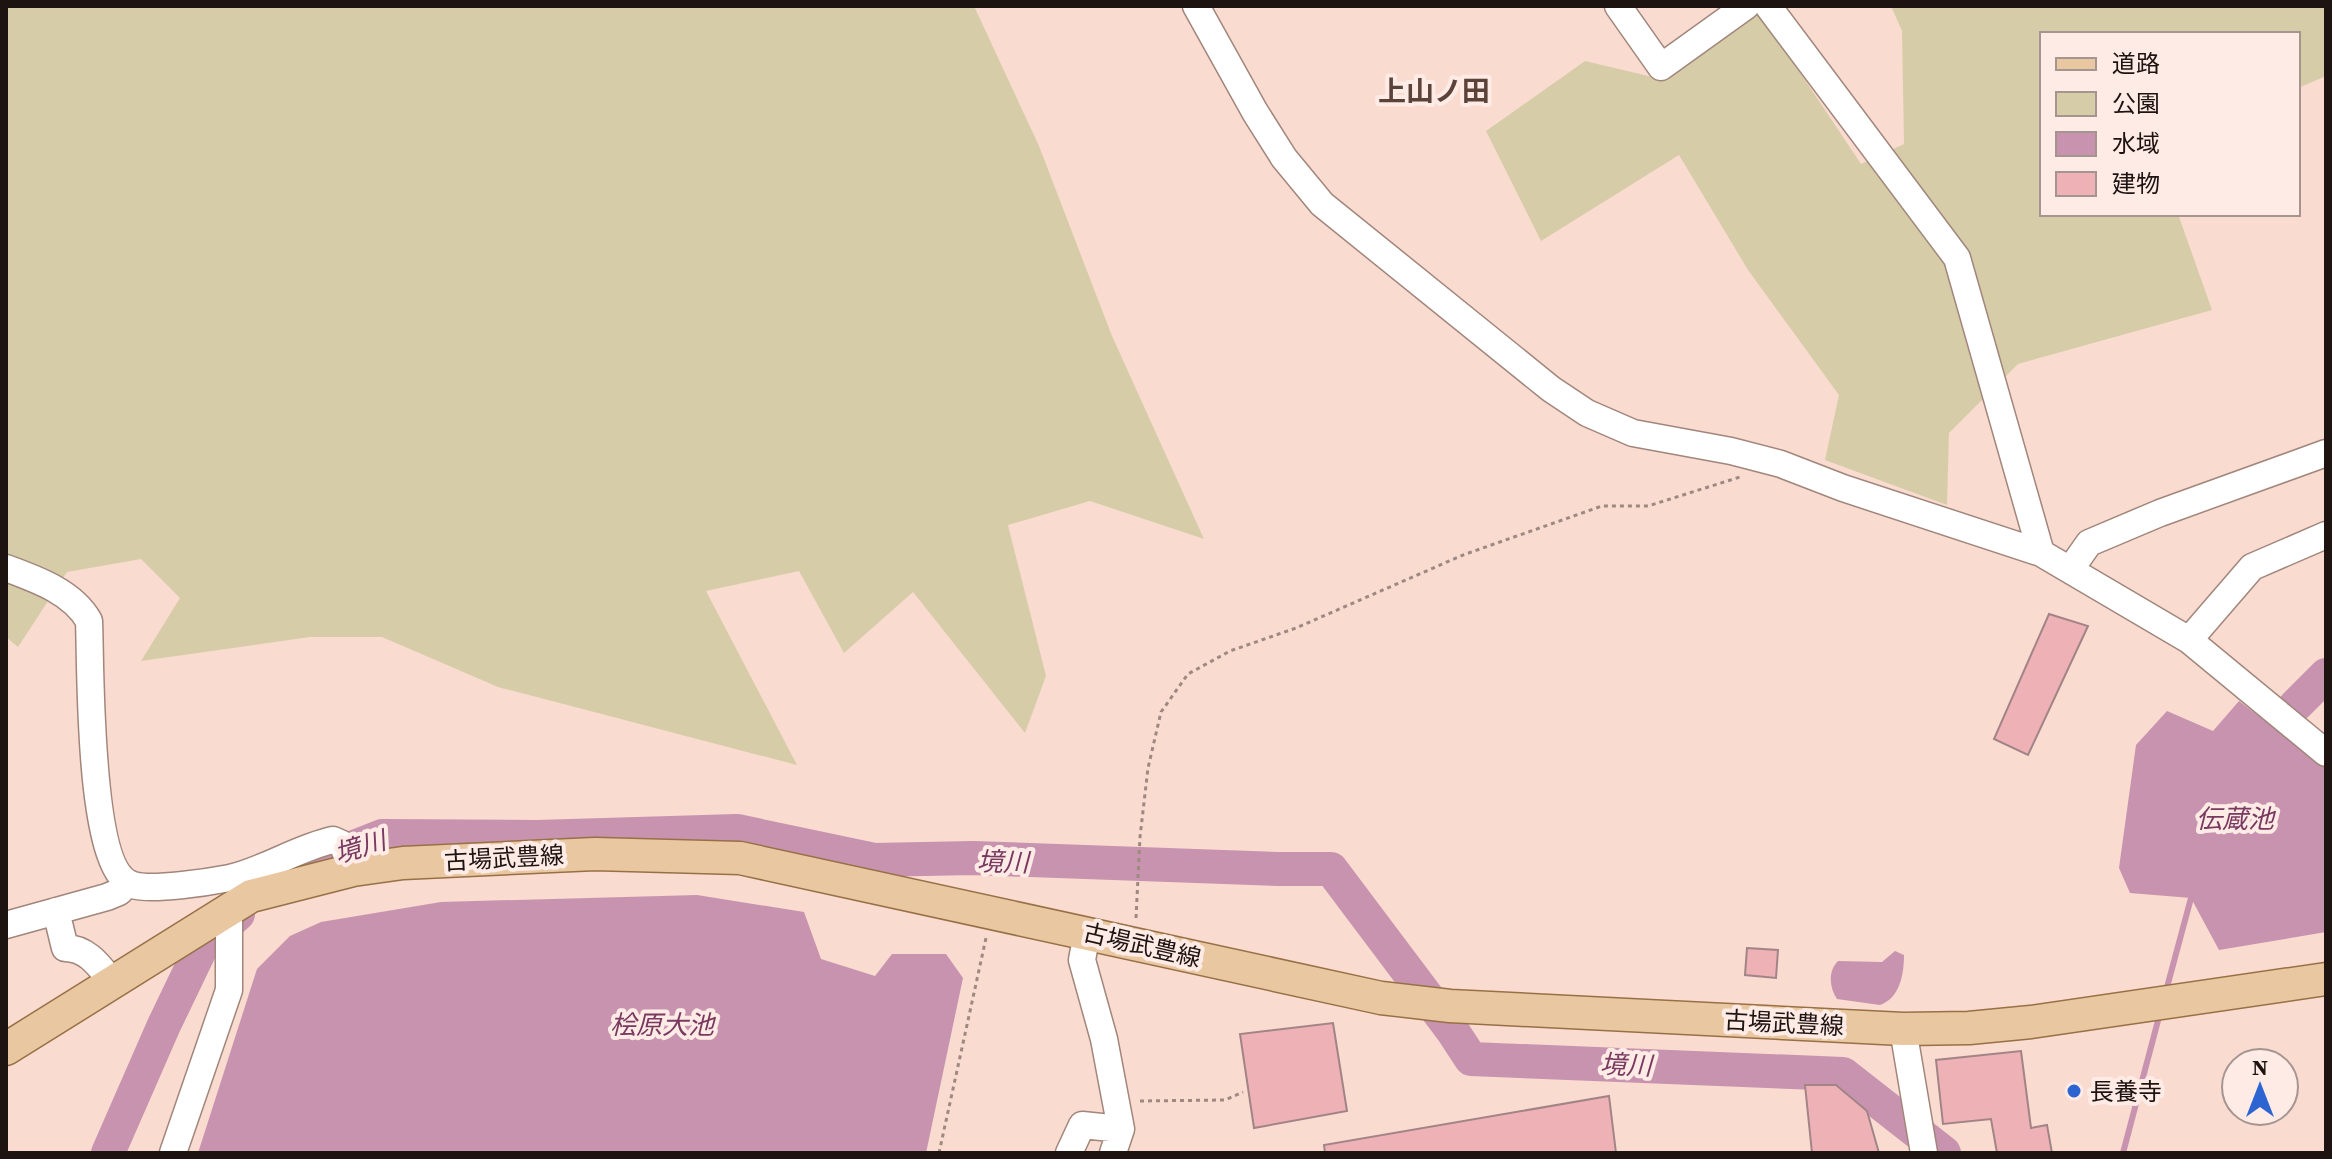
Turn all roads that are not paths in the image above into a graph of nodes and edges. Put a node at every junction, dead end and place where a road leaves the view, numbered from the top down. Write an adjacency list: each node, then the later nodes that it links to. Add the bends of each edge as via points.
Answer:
1 (1196, 6): 7 (street, via 1277,147 1322,204 1587,413 1633,433 1781,464)
2 (1618, 6): 3 (street, via 1661,67)
3 (1746, 6)
4 (1768, 6): 7 (street, via 1957,258)
5 (2326, 453): 9 (street, via 2089,543)
6 (2326, 535): 10 (street, via 2252,567)
7 (2041, 553): 9 (street)
8 (6, 568): 13 (street, via 71,599 89,621 92,759 112,861)
9 (2070, 570): 10 (street)
10 (2189, 640): 11 (street)
11 (2326, 753)
12 (353, 870): 13 (street, via 342,844 333,840 232,877 156,886); 15 (main road, 古場武豊線, via 251,896); 17 (main road, 古場武豊線, via 595,854 740,858)
13 (128, 883): 14 (street, via 107,897)
14 (56, 911): 16 (street); 19 (street, via 65,948 92,958)
15 (229, 912): 19 (main road, 古場武豊線); 23 (street, via 229,990)
16 (6, 925)
17 (1087, 933): 20 (main road, 古場武豊線, via 1381,998); 22 (street, via 1082,960 1116,1101)
18 (2326, 979): 20 (main road, 古場武豊線, via 2031,1022)
19 (113, 983): 21 (main road, 古場武豊線)
20 (1903, 1029): 25 (street)
21 (6, 1049)
22 (1117, 1141): 24 (street, via 1082,1125)
23 (173, 1153)
24 (1069, 1153)
25 (1924, 1153)

